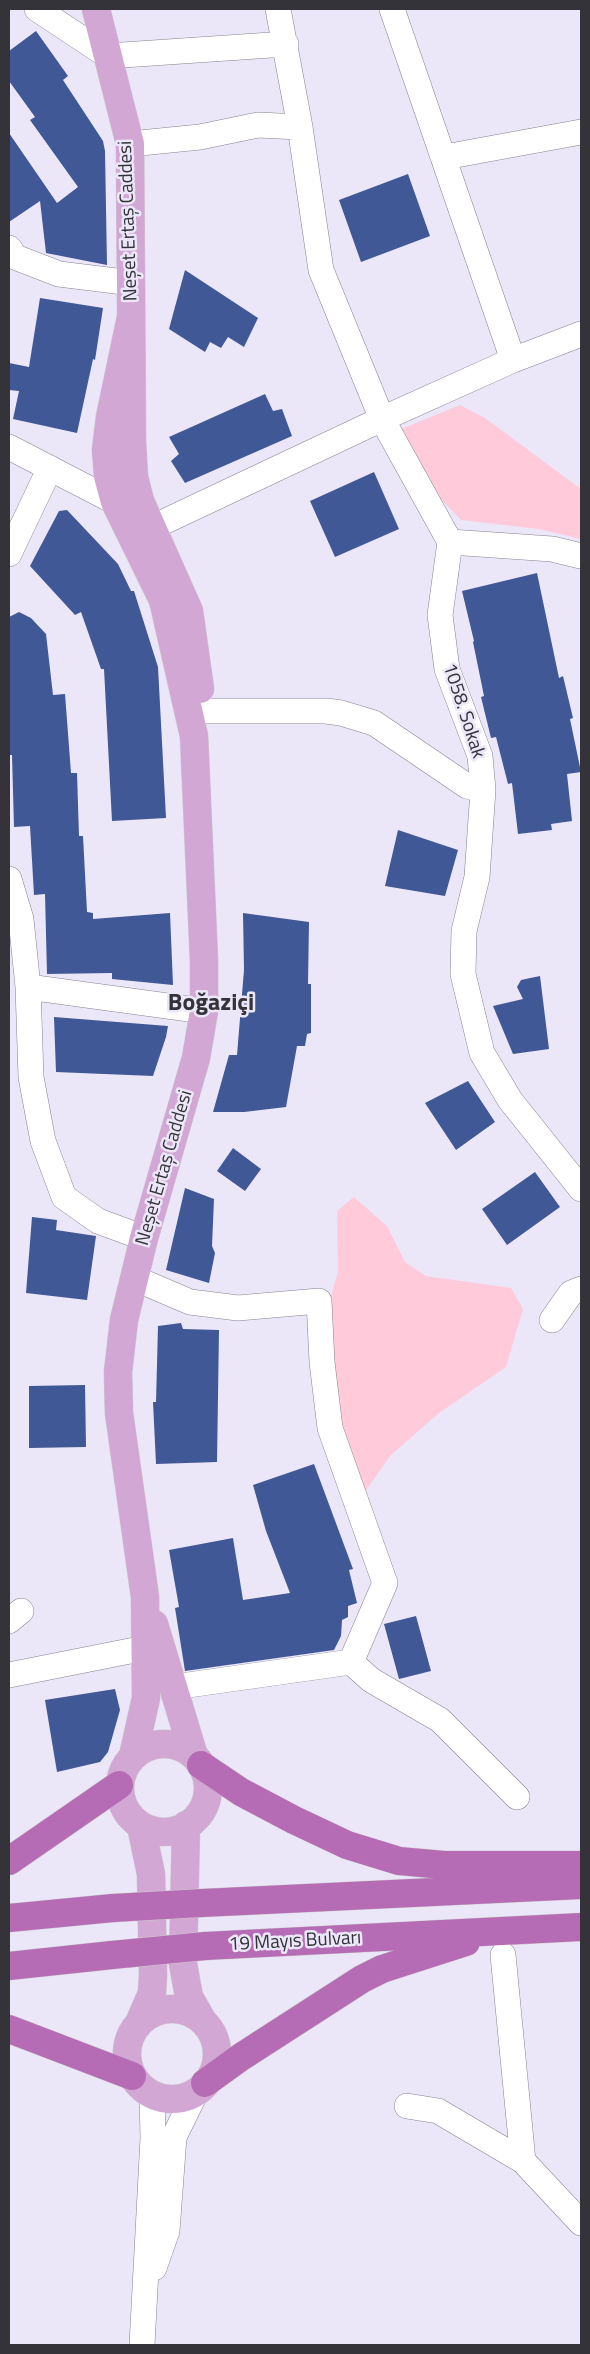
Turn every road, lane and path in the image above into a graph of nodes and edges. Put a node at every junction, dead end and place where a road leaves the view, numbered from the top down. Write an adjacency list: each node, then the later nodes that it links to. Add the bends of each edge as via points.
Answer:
1 (37, 9): 6 (street)
2 (96, 9): 6 (main road, Neşet Ertaş Caddesi)
3 (278, 9): 5 (street)
4 (392, 9): 10 (street)
5 (286, 44): 6 (street); 7 (street)
6 (108, 56): 9 (main road, Neşet Ertaş Caddesi)
7 (300, 127): 9 (street, via 258,124 200,137); 16 (street, via 321,270)
8 (581, 132): 10 (street)
9 (130, 144): 12 (main road, Neşet Ertaş Caddesi)
10 (444, 156): 15 (street)
11 (11, 254): 12 (street, via 59,274)
12 (132, 284): 13 (main road, Neşet Ertaş Caddesi)
13 (131, 317): 19 (main road, Neşet Ertaş Caddesi, via 106,450); 20 (main road, Neşet Ertaş Caddesi, via 134,477 140,502)
14 (581, 334): 15 (street)
15 (513, 360): 16 (street)
16 (382, 420): 20 (street); 21 (street)
17 (9, 447): 18 (street)
18 (50, 468): 19 (street); 22 (street)
19 (115, 502): 20 (main road); 24 (main road, Neşet Ertaş Caddesi, via 163,600)
20 (150, 520): 24 (main road, Neşet Ertaş Caddesi, via 189,611)
21 (450, 542): 23 (street, via 552,549); 25 (street, 1058. Sokak, via 440,615 445,660 480,756)
22 (9, 554)
23 (581, 556)
24 (198, 724): 25 (street, via 326,711 341,713 374,723 467,786); 28 (main road, Neşet Ertaş Caddesi)
25 (483, 790): 29 (street, 1058. Sokak, via 477,877 464,931 463,974 482,1053 510,1100)
26 (9, 879): 27 (street, via 20,918)
27 (28, 987): 28 (street); 30 (street, via 31,1077 43,1141 64,1197 98,1221)
28 (204, 1011): 30 (main road, Neşet Ertaş Caddesi, via 190,1084)
29 (581, 1189)
30 (144, 1238): 31 (main road, Neşet Ertaş Caddesi)
31 (134, 1278): 34 (main road, Neşet Ertaş Caddesi, via 124,1320 119,1363 120,1413); 36 (street, via 190,1302 238,1308 319,1301 330,1428 385,1583)
32 (581, 1289): 33 (street, via 571,1293)
33 (552, 1320)
34 (145, 1597): 35 (main road, Neşet Ertaş Caddesi); 38 (main road, Neşet Ertaş Caddesi)
35 (146, 1648): 37 (street); 39 (main road, Neşet Ertaş Caddesi, via 146,1698)
36 (351, 1662): 38 (street); 42 (street, via 371,1680 440,1720)
37 (9, 1675)
38 (174, 1687): 40 (main road, Neşet Ertaş Caddesi)
39 (133, 1756): 40 (main road, via 144,1748 170,1744 183,1748); 41 (main road, via 126,1764)
40 (198, 1760): 43 (main road, via 206,1775 206,1798 195,1819); 46 (highway, via 241,1792 294,1820 347,1844 399,1861 444,1865)
41 (120, 1785): 44 (main road, via 125,1808); 45 (highway)
42 (517, 1797)
43 (186, 1825): 44 (main road, via 164,1832); 52 (main road, via 183,1964 189,1997)
44 (141, 1826): 53 (main road, via 151,1874 153,1975 152,1993)
45 (9, 1861)
46 (581, 1865)
47 (581, 1885): 48 (highway, bridge, via 113,1908)
48 (9, 1918)
49 (581, 1927): 50 (highway, 19 Mayıs Bulvarı)
50 (503, 1942): 51 (highway, 19 Mayıs Bulvarı, bridge, via 206,1946); 56 (highway, via 392,1966 362,1979); 59 (street)
51 (9, 1966)
52 (202, 2020): 53 (main road, via 183,2011 163,2009); 56 (main road, via 216,2044 216,2058 213,2072)
53 (139, 2023): 55 (main road, via 127,2048 127,2063)
54 (9, 2029): 55 (highway)
55 (132, 2076): 57 (main road)
56 (201, 2087): 57 (main road, via 182,2098); 61 (street, via 174,2137 167,2231)
57 (152, 2094): 61 (street, via 153,2138)
58 (406, 2106): 59 (street, via 438,2111)
59 (524, 2161): 60 (street)
60 (581, 2223)
61 (145, 2297): 62 (street)
62 (142, 2345)

